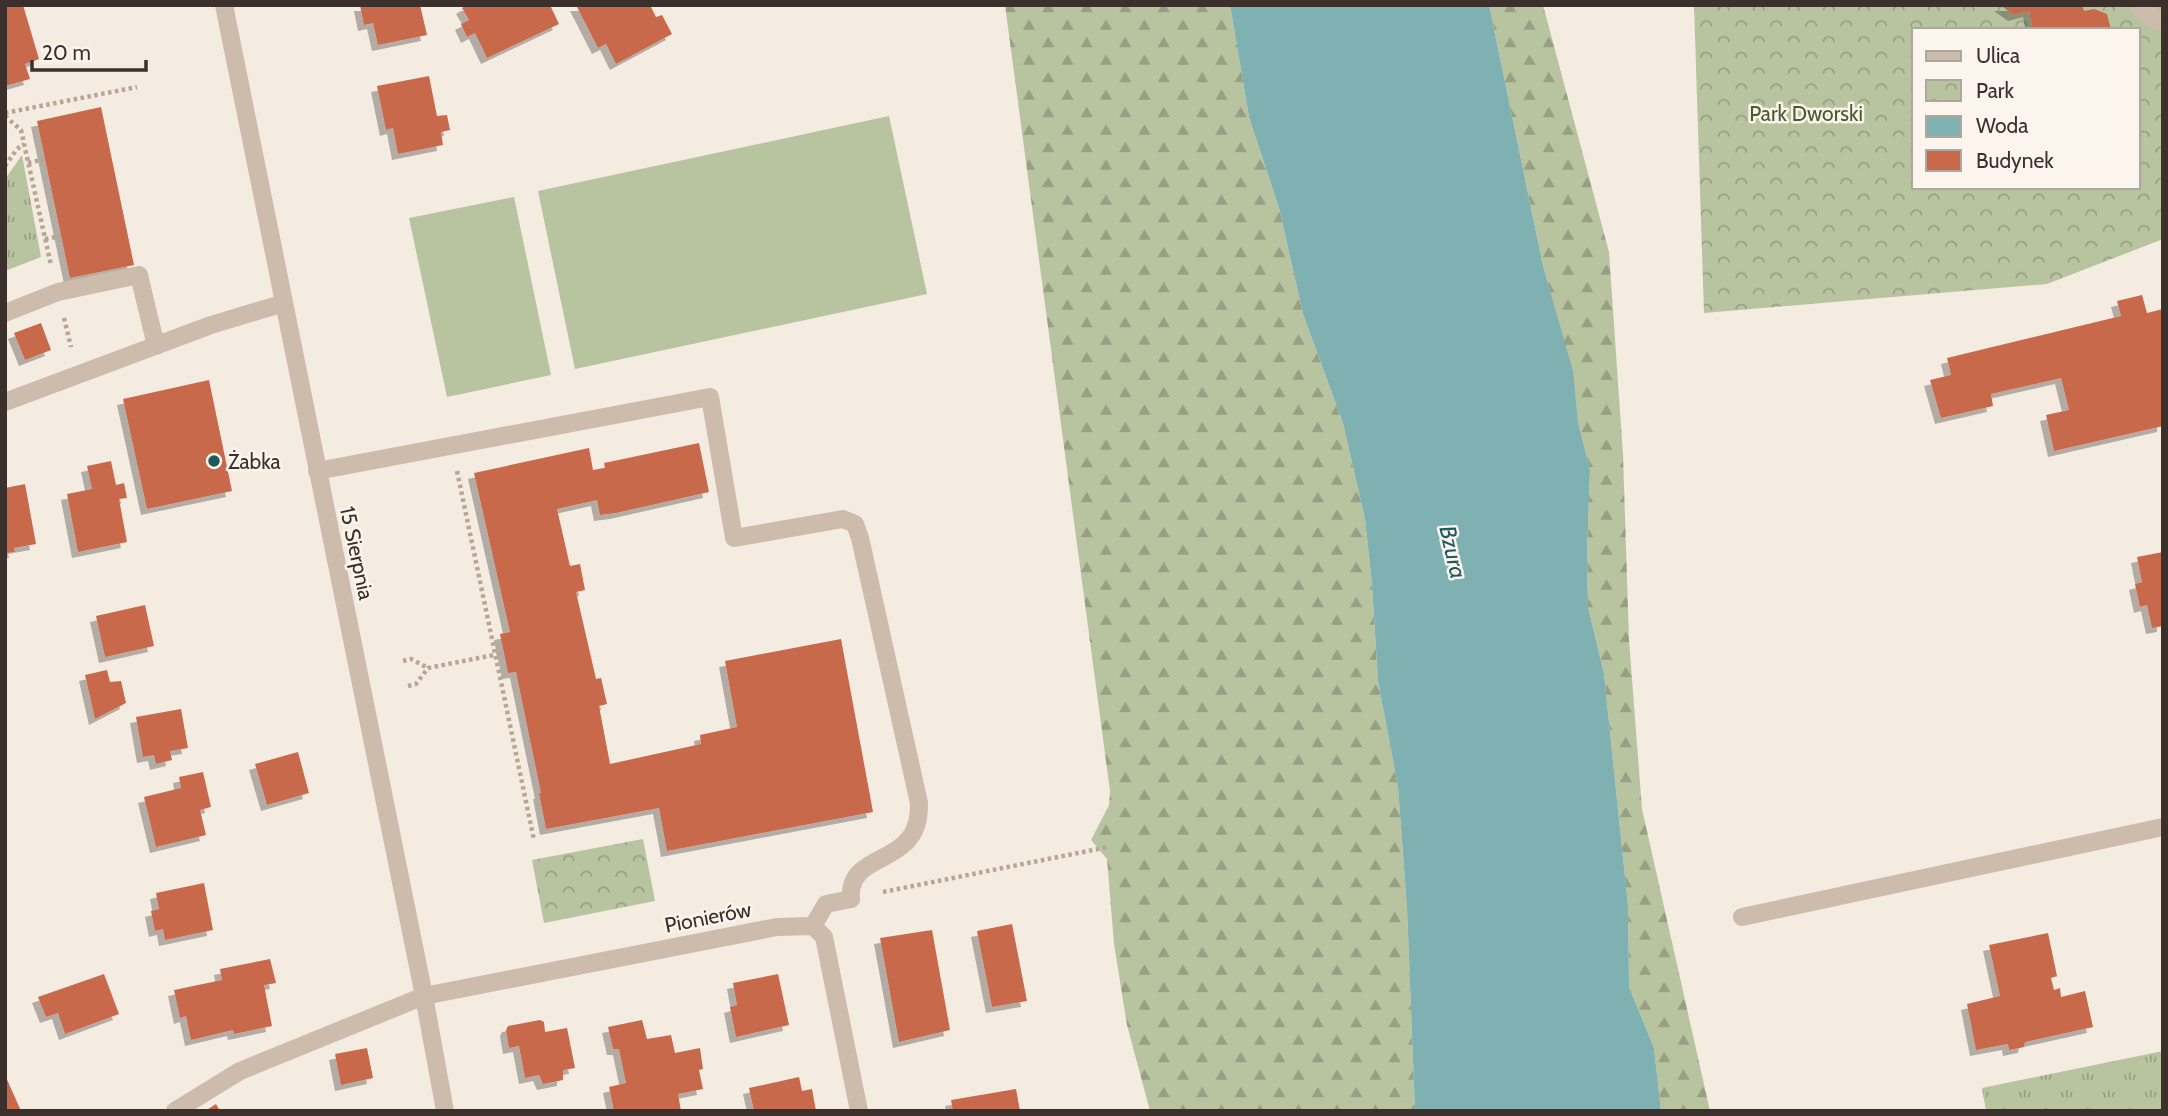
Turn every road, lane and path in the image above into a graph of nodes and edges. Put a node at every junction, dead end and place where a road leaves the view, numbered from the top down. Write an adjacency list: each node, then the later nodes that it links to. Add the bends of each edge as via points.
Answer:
1 (2137, 5): 3 (street)
2 (225, 6): 13 (street, 15 Sierpnia)
3 (2163, 22)
4 (137, 87): 5 (path)
5 (5, 114): 6 (path, via 21,130)
6 (24, 144): 8 (path); 9 (path)
7 (45, 159): 8 (path)
8 (28, 163): 11 (path)
9 (5, 166)
10 (61, 236): 11 (path)
11 (46, 240): 12 (path)
12 (58, 292): 14 (street); 15 (street, via 139,275); 16 (path)
13 (284, 303): 15 (street); 19 (street, 15 Sierpnia)
14 (5, 313)
15 (156, 346): 16 (street)
16 (79, 375): 17 (street)
17 (5, 402)
18 (452, 446): 19 (street); 21 (path); 28 (street, via 710,397 734,538 842,519 855,524 919,803 919,822 906,843 855,876)
19 (317, 471): 31 (street, 15 Sierpnia)
20 (504, 653): 21 (path)
21 (495, 654): 23 (path); 26 (path)
22 (403, 661): 23 (path, via 411,659)
23 (428, 668): 24 (path, via 416,684)
24 (408, 686)
25 (2163, 827): 29 (street)
26 (534, 840)
27 (1108, 847): 28 (path)
28 (851, 899): 30 (street, via 826,904)
29 (1742, 917)
30 (813, 926): 31 (street, Pionierów, via 777,926); 34 (street, via 824,937)
31 (424, 996): 32 (street, Pionierów, via 240,1072); 33 (street, 15 Sierpnia)
32 (175, 1111)
33 (445, 1111)
34 (859, 1111)

